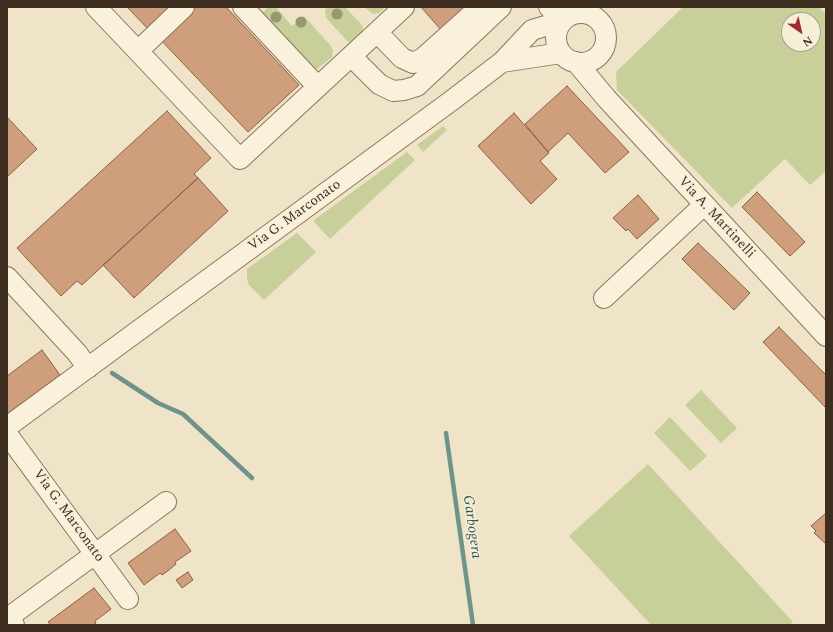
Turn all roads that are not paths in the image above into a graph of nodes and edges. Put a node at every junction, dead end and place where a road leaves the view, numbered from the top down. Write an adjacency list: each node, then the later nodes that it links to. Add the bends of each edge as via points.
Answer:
1 (96, 7): 10 (street)
2 (184, 7): 10 (street)
3 (243, 7): 15 (street)
4 (404, 7): 9 (street)
5 (480, 7): 9 (street, via 423,58 413,63 402,58)
6 (501, 7): 11 (street, via 417,86 393,91 379,84)
7 (601, 12): 8 (street, Via G. Marconato, via 579,12 569,16); 12 (street, via 606,42)
8 (556, 14): 13 (street, via 557,46); 14 (street, Via G. Marconato, via 532,30)
9 (377, 32): 11 (street)
10 (138, 51): 15 (street, via 240,159)
11 (351, 56): 15 (street)
12 (597, 57): 13 (street, Via G. Marconato, via 584,62); 16 (street, Via A. Martinelli)
13 (568, 58): 14 (street, Via G. Marconato); 16 (street, Via A. Martinelli)
14 (502, 62): 21 (street, Via G. Marconato)
15 (317, 86)
16 (607, 99): 17 (street, Via A. Martinelli)
17 (704, 204): 19 (street); 20 (street, Via A. Martinelli)
18 (7, 277): 21 (street, via 73,348)
19 (604, 298)
20 (826, 336)
21 (88, 368): 22 (street, Via G. Marconato)
22 (7, 427)
23 (7, 434): 25 (street, Via G. Marconato)
24 (166, 502): 25 (street)
25 (95, 554): 26 (street, Via G. Marconato); 27 (street, via 9,617)
26 (128, 599)
27 (14, 625)

